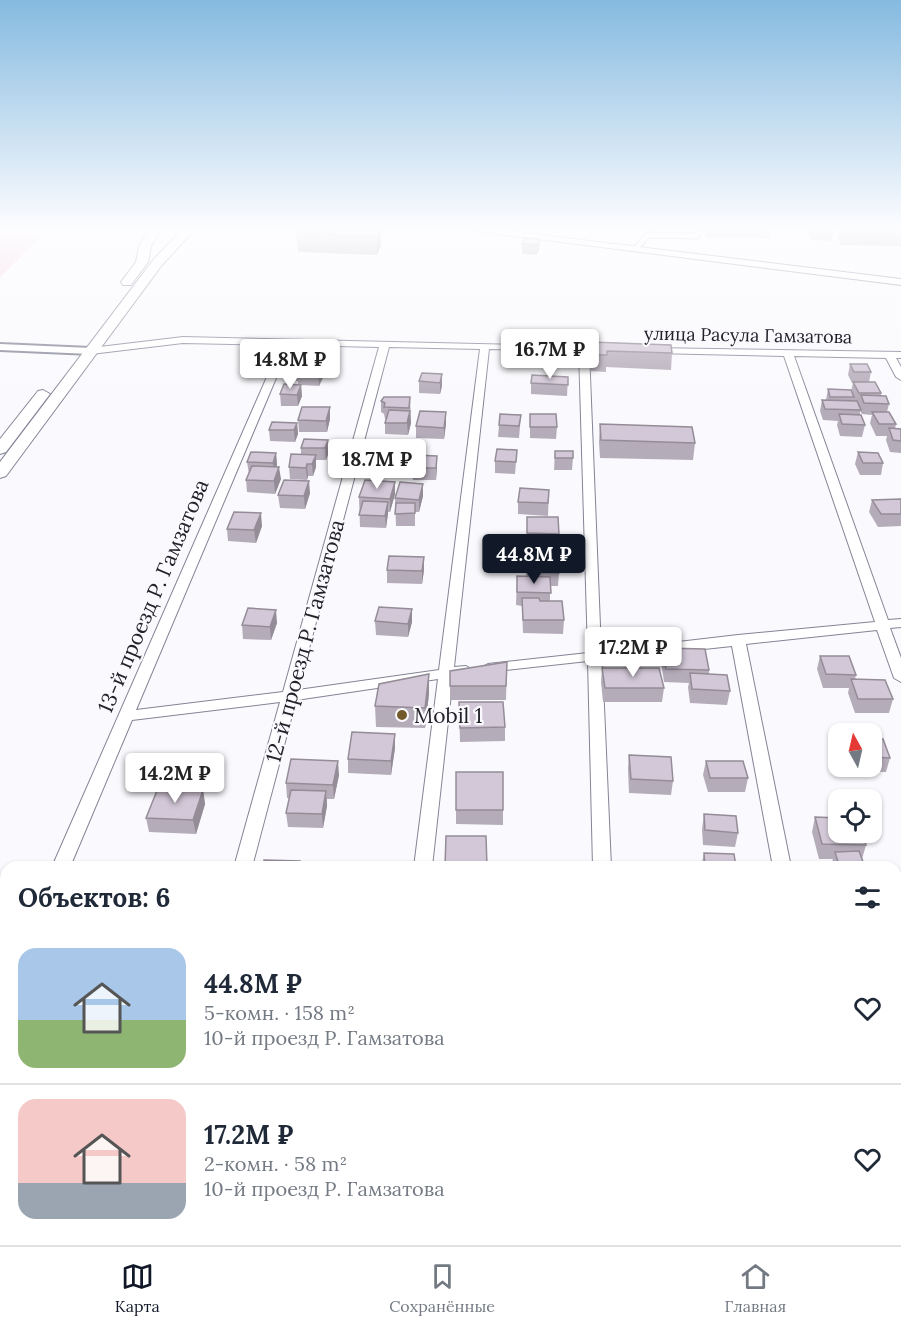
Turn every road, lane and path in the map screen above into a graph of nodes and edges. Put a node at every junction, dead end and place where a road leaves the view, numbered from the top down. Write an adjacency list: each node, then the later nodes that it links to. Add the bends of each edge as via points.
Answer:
1 (126, 286): 10 (main road)
2 (138, 286): 10 (main road)
3 (287, 342): 4 (street, улица Расула Гамзатова); 10 (street, улица Расула Гамзатова, via 167,340); 23 (street, 13-й проезд Р. Гамзатова)
4 (385, 344): 5 (street, улица Расула Гамзатова); 22 (street, 12-й проезд Р. Гамзатова)
5 (485, 346): 7 (street, улица Расула Гамзатова); 20 (street)
6 (0, 347): 10 (street)
7 (584, 348): 8 (street, улица Расула Гамзатова); 19 (street)
8 (620, 349)
9 (644, 350): 11 (street, улица Расула Гамзатова)
10 (84, 351): 14 (main road); 15 (main road)
11 (788, 353): 12 (street, улица Расула Гамзатова); 17 (street)
12 (896, 355): 13 (street)
13 (901, 377)
14 (0, 449)
15 (0, 473)
16 (901, 623): 17 (street)
17 (883, 625): 18 (street); 21 (street)
18 (738, 639): 19 (street); 28 (street)
19 (594, 654): 20 (street); 27 (street)
20 (447, 673): 22 (street); 26 (street)
21 (901, 678)
22 (291, 696): 23 (street); 25 (street, 12-й проезд Р. Гамзатова)
23 (127, 716): 24 (street, 13-й проезд Р. Гамзатова)
24 (64, 861)
25 (245, 861)
26 (424, 861)
27 (602, 861)
28 (781, 861)

